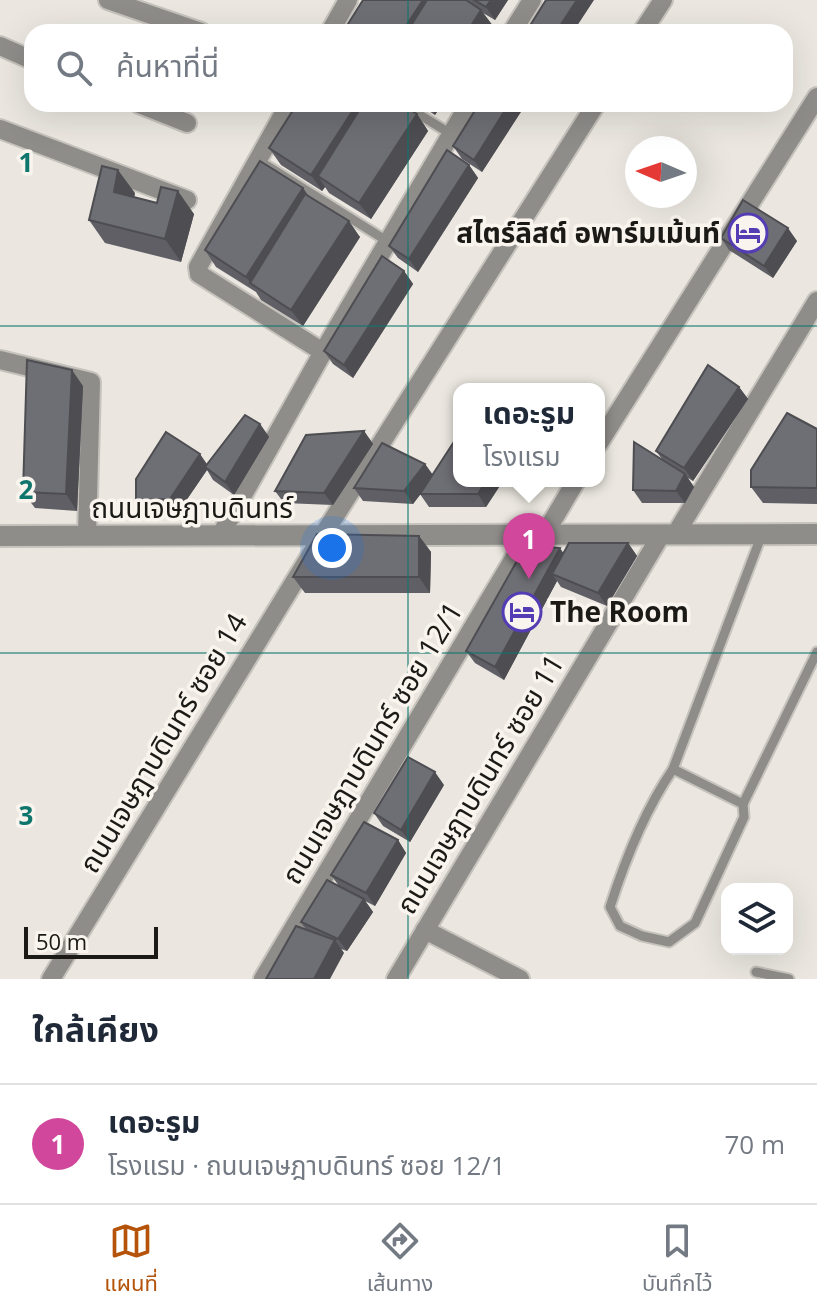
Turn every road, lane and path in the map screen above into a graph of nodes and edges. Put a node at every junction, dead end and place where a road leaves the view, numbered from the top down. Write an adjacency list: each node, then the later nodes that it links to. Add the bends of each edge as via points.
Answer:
1 (108, 0): 5 (street)
2 (348, 0): 6 (street)
3 (532, 0): 7 (street)
4 (663, 0): 8 (street)
5 (178, 24)
6 (334, 24)
7 (517, 24)
8 (647, 24)
9 (0, 46): 10 (street)
10 (24, 56)
11 (817, 97): 26 (street)
12 (159, 112): 17 (street)
13 (284, 112): 20 (street)
14 (415, 112): 19 (lane)
15 (464, 112): 19 (street)
16 (591, 112): 30 (street, ถนนเจษฎาบดินทร์ ซอย 14)
17 (187, 123)
18 (0, 129): 21 (street)
19 (451, 134): 22 (street)
20 (257, 159): 22 (lane); 24 (street, via 202,256 199,274)
21 (187, 200)
22 (387, 241): 24 (street)
23 (817, 301): 32 (street, ถนนเจษฎาบดินทร์ ซอย 11)
24 (323, 352): 35 (street)
25 (0, 360): 34 (street, via 91,382)
26 (605, 433)
27 (572, 487): 31 (street, ถนนเจษฎาบดินทร์ ซอย 12/1)
28 (762, 534): 29 (street, ถนนเจษฎาบดินทร์); 32 (street, ถนนเจษฎาบดินทร์); 37 (lane)
29 (817, 534)
30 (323, 535): 31 (street, ถนนเจษฎาบดินทร์); 35 (street, ถนนเจษฎาบดินทร์); 41 (street, ถนนเจษฎาบดินทร์ ซอย 14)
31 (536, 535): 32 (street, ถนนเจษฎาบดินทร์); 42 (street, ถนนเจษฎาบดินทร์ ซอย 12/1)
32 (668, 535): 39 (street, ถนนเจษฎาบดินทร์ ซอย 11)
33 (0, 536): 34 (street, ถนนเจษฎาบดินทร์)
34 (87, 536): 35 (street, ถนนเจษฎาบดินทร์)
35 (220, 536)
36 (817, 652): 38 (lane)
37 (673, 769): 38 (lane); 38 (lane, via 622,870 610,907 620,926 669,942 695,923 744,817)
38 (743, 804)
39 (425, 930): 43 (street, ถนนเจษฎาบดินทร์ ซอย 11); 44 (street)
40 (756, 972): 45 (lane)
41 (51, 979)
42 (263, 979)
43 (396, 979)
44 (520, 979)
45 (789, 979)

